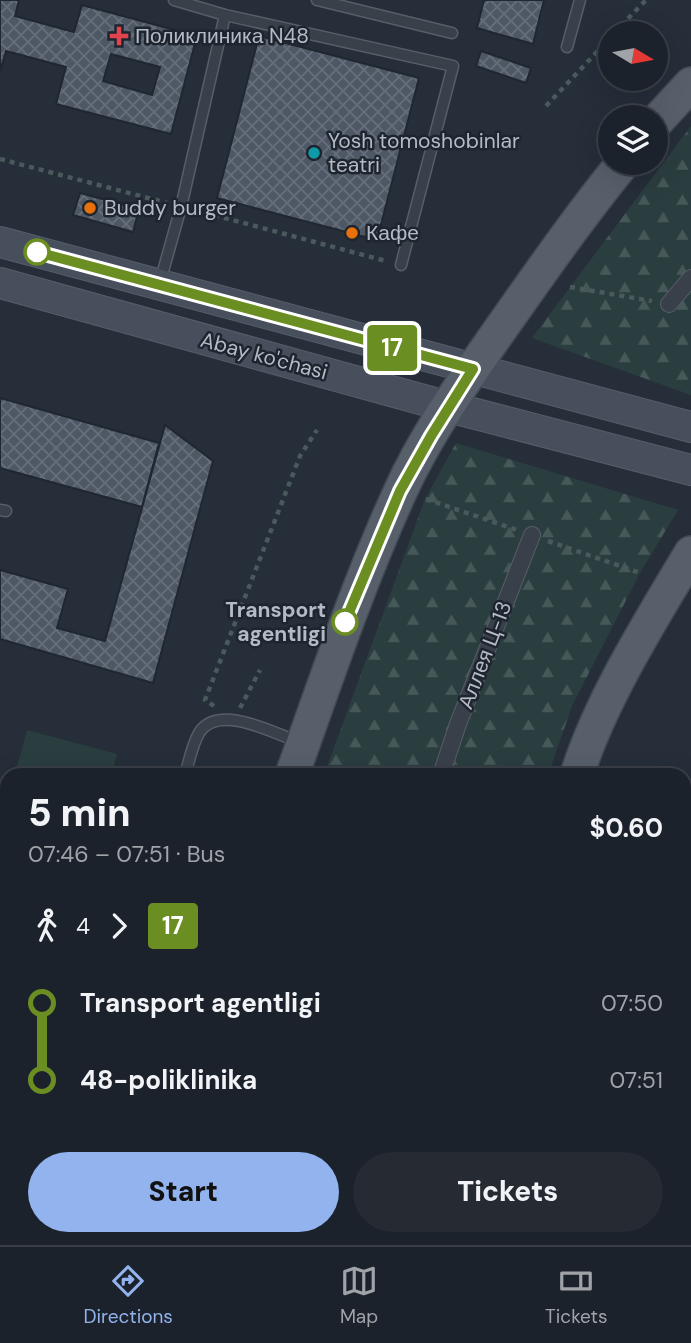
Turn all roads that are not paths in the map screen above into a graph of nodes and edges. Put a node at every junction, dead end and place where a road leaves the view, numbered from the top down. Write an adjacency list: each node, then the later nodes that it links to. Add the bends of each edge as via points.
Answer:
1 (174, 0): 4 (lane)
2 (317, 0): 5 (lane)
3 (580, 0): 6 (lane)
4 (226, 15): 11 (lane, via 453,66); 14 (lane)
5 (452, 33)
6 (567, 47)
7 (691, 84): 8 (main road)
8 (668, 109)
9 (614, 175): 16 (main road)
10 (0, 242): 14 (main road, Abay ko'chasi)
11 (401, 265)
12 (691, 278): 15 (street)
13 (0, 283): 17 (main road, Abay ko'chasi)
14 (159, 285): 16 (main road, Abay ko'chasi)
15 (669, 304)
16 (473, 369): 17 (main road); 18 (main road, Abay ko'chasi)
17 (449, 407): 19 (main road, Abay ko'chasi); 22 (main road, via 400,491 345,622)
18 (691, 427)
19 (691, 470)
20 (531, 535): 25 (street, Аллея Ц-13)
21 (691, 553): 26 (main road, via 599,719)
22 (303, 744): 23 (lane, via 234,719 214,721 200,732); 24 (main road)
23 (187, 768)
24 (294, 768)
25 (443, 768)
26 (580, 768)

